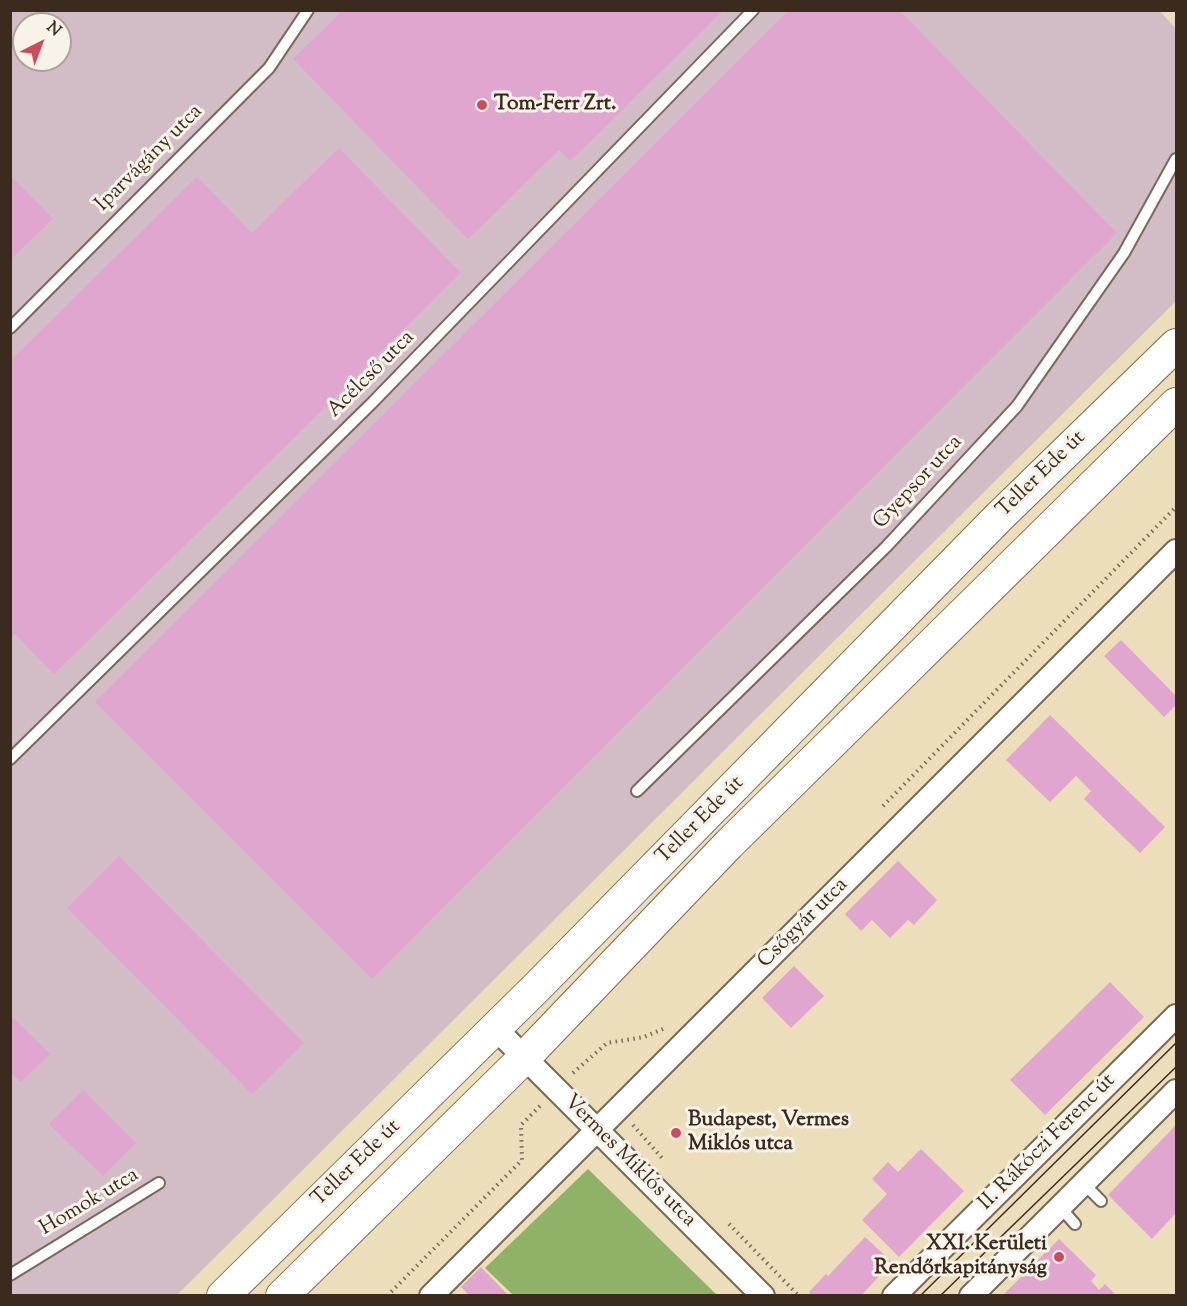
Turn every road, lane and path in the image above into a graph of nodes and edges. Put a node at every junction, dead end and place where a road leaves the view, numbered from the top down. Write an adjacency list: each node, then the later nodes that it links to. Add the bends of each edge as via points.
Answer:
1 (308, 10): 4 (lane, Iparvágány utca, via 269,68)
2 (753, 10): 9 (lane, Acélcső utca, via 372,403)
3 (1176, 159): 10 (lane, Gyepsor utca, via 1124,253 1017,406 886,547)
4 (10, 328)
5 (1176, 345): 14 (main road, Teller Ede út, via 999,517)
6 (1176, 404): 15 (main road, Teller Ede út, via 729,844)
7 (1176, 507): 11 (path)
8 (1176, 551): 18 (street, Csőgyár utca)
9 (10, 759)
10 (638, 791)
11 (876, 814)
12 (1176, 1016): 34 (street, II. Rákóczi Ferenc út)
13 (668, 1027): 16 (path, via 644,1037 607,1043)
14 (495, 1028): 15 (street, Vermes Miklós utca); 28 (main road, Teller Ede út)
15 (525, 1057): 16 (street, Vermes Miklós utca); 29 (main road, Teller Ede út)
16 (556, 1088): 19 (street, Vermes Miklós utca); 30 (path, via 521,1125 522,1160)
17 (1175, 1096): 22 (street)
18 (619, 1108): 19 (street, Csőgyár utca); 20 (path)
19 (597, 1129): 31 (street, Csőgyár utca); 32 (street, Vermes Miklós utca)
20 (669, 1165)
21 (159, 1183): 27 (lane, Homok utca)
22 (1083, 1183): 23 (lane); 24 (street)
23 (1101, 1201)
24 (1060, 1207): 26 (lane); 35 (street)
25 (728, 1224): 33 (path)
26 (1075, 1224)
27 (10, 1275)
28 (223, 1296)
29 (282, 1296)
30 (387, 1296)
31 (431, 1296)
32 (763, 1296)
33 (800, 1296)
34 (894, 1296)
35 (970, 1296)

